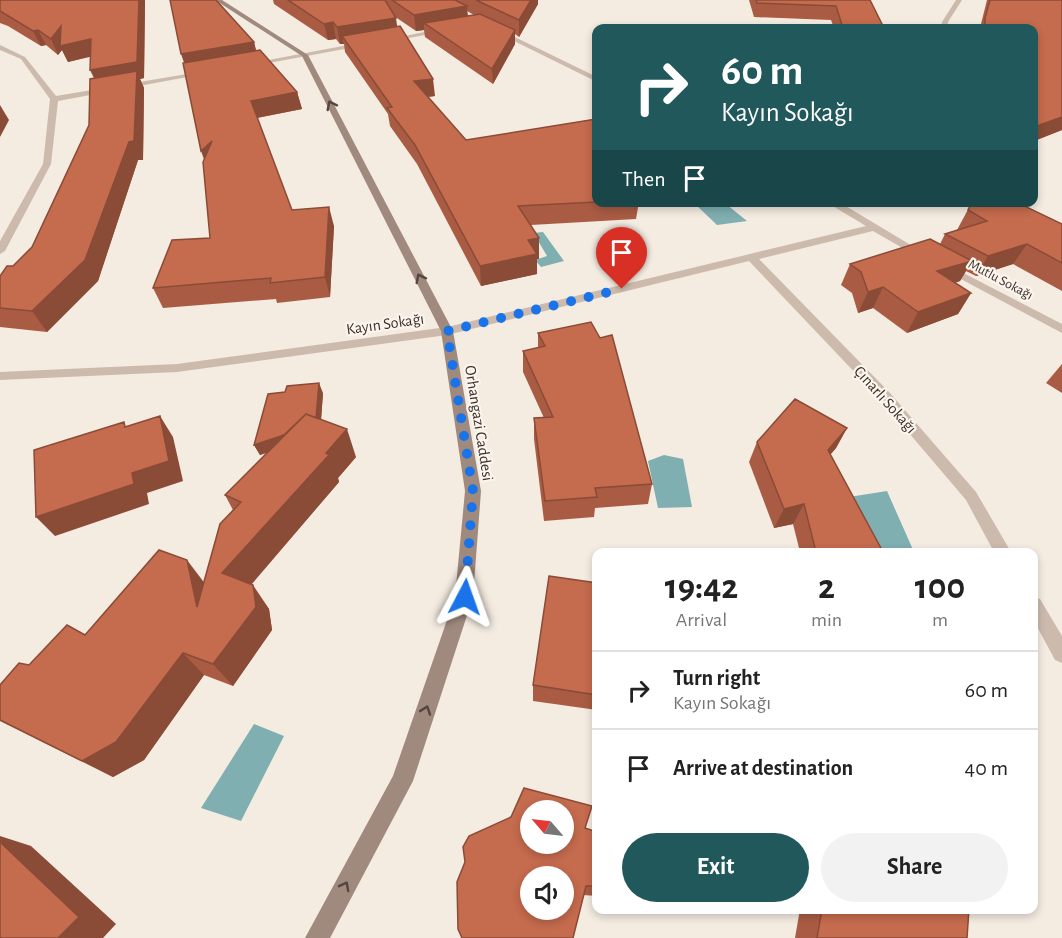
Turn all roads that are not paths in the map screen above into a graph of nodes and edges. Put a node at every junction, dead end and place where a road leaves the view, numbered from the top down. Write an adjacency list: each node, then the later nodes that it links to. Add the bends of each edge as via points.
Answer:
1 (218, 0): 9 (street)
2 (959, 0): 3 (street)
3 (945, 24)
4 (493, 28): 12 (street)
5 (449, 29): 6 (street)
6 (383, 41)
7 (372, 43): 9 (street)
8 (0, 47): 13 (street, via 23,58)
9 (305, 55): 10 (street); 19 (street, Orhangazi Caddesi, one-way to 9)
10 (248, 65)
11 (214, 71): 13 (street)
12 (592, 78)
13 (54, 99): 16 (street, via 47,164)
14 (839, 207): 15 (street, Mutlu Sokağı)
15 (872, 228): 17 (street, Kayın Sokağı); 18 (street, Mutlu Sokağı)
16 (0, 251)
17 (752, 258): 19 (street, Kayın Sokağı); 21 (street, Çınarlı Sokağı, via 885,396 971,496)
18 (1062, 329)
19 (447, 331): 20 (street, Kayın Sokağı, via 177,368); 24 (street, Orhangazi Caddesi, one-way to 19, via 402,781 465,597 473,491)
20 (0, 375)
21 (1001, 548)
22 (1038, 612): 23 (street)
23 (1062, 654)
24 (317, 938)

